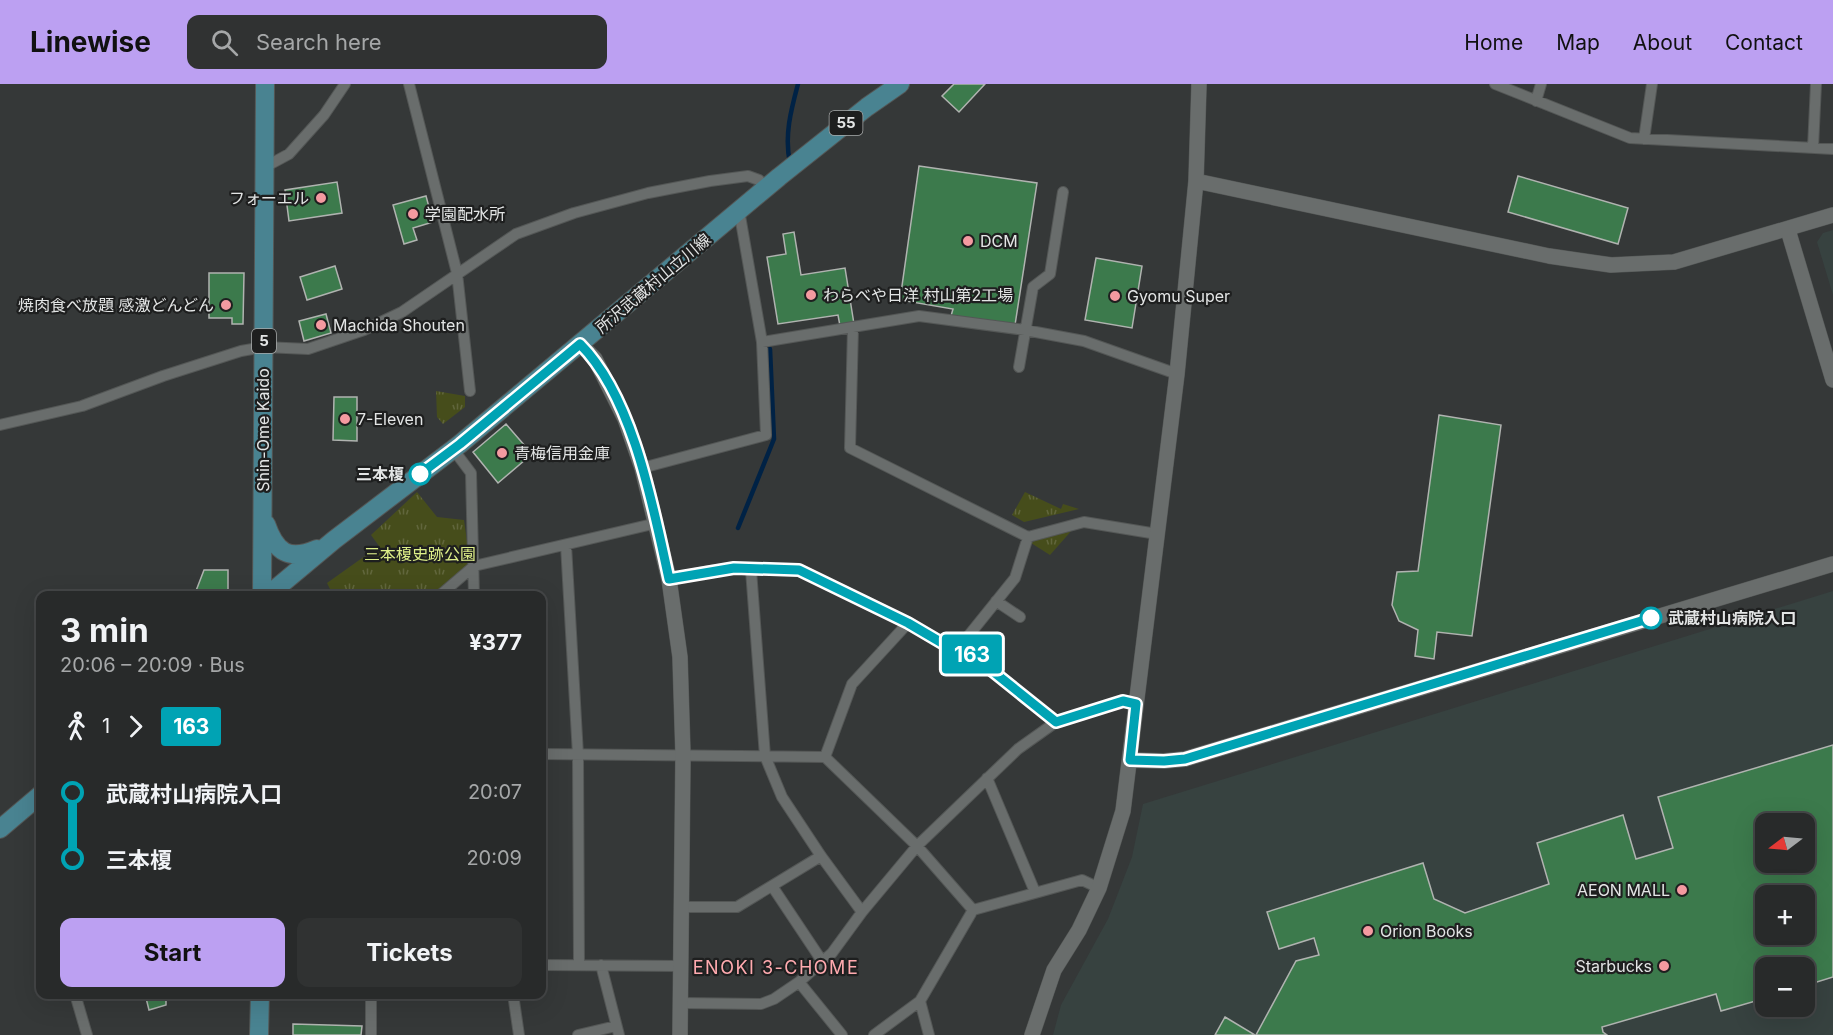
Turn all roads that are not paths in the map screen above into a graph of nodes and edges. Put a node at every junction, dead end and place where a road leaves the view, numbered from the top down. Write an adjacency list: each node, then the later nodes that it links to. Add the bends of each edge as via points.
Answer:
1 (264, 84): 14 (main road, Shin-Ome Kaido / 5)
2 (345, 84): 14 (street, via 289,154)
3 (409, 84): 21 (street)
4 (900, 84): 16 (main road, 所沢武蔵村山立川線 / 55)
5 (1199, 84): 15 (street)
6 (1495, 84): 10 (street)
7 (1541, 84): 10 (street)
8 (1652, 84): 11 (street)
9 (1816, 84): 12 (street)
10 (1536, 101): 11 (street, via 1612,132)
11 (1644, 139): 12 (street)
12 (1813, 148): 13 (street)
13 (1833, 148)
14 (263, 168): 26 (main road, Shin-Ome Kaido / 5)
15 (1196, 181): 20 (street, via 1549,256 1611,265 1674,262); 28 (street)
16 (766, 188): 18 (main road, 所沢武蔵村山立川線 / 55); 21 (street, via 748,176 648,194 574,213 516,234)
17 (1063, 192): 23 (street, via 1050,274 1034,287)
18 (739, 210): 24 (street); 25 (main road, 所沢武蔵村山立川線 / 55)
19 (1833, 215): 20 (street)
20 (1788, 230): 29 (street)
21 (456, 273): 26 (street, via 402,312 364,330 308,350); 30 (street)
22 (853, 328): 23 (street, via 919,316); 24 (street); 37 (street, via 850,448)
23 (1025, 330): 27 (street); 28 (street, via 1084,341)
24 (762, 342): 33 (street, via 766,435)
25 (580, 344): 32 (main road, 所沢武蔵村山立川線 / 55); 33 (street, via 606,377)
26 (264, 347): 31 (street, via 162,376 82,406); 34 (main road, Shin-Ome Kaido / 5)
27 (1018, 367)
28 (1177, 374): 36 (street)
29 (1833, 380)
30 (470, 391)
31 (0, 425)
32 (453, 449): 38 (main road, 所沢武蔵村山立川線 / 55); 41 (street, via 471,473)
33 (642, 468): 35 (street)
34 (263, 514): 38 (main road, via 271,539 291,554 299,555); 44 (main road, Shin-Ome Kaido / 5)
35 (657, 523): 39 (street); 43 (street)
36 (1157, 534): 37 (street, via 1084,522); 52 (street)
37 (1028, 537): 48 (street, via 1015,578)
38 (334, 540): 45 (main road, 所沢武蔵村山立川線 / 55)
39 (566, 545): 41 (street); 55 (street)
40 (1833, 564): 59 (street, via 1185,759)
41 (474, 566): 46 (street); 47 (street)
42 (751, 570): 43 (street, via 734,568); 50 (street, via 799,570); 57 (street)
43 (669, 579): 56 (street, via 680,657)
44 (262, 591)
45 (273, 591)
46 (445, 591)
47 (474, 591)
48 (996, 601): 49 (street); 51 (street)
49 (1020, 617)
50 (908, 623): 51 (street, via 954,650); 58 (street, via 852,684)
51 (960, 645): 53 (street)
52 (1136, 704): 53 (street, via 1123,701); 59 (street)
53 (1056, 722): 60 (street)
54 (546, 754): 55 (street)
55 (578, 755): 56 (street); 73 (street)
56 (683, 755): 57 (street); 68 (street)
57 (765, 756): 58 (street); 64 (street, via 782,797)
58 (825, 757): 63 (street)
59 (1130, 760): 66 (street, via 1123,811)
60 (987, 778): 63 (street); 67 (street)
61 (36, 798): 62 (main road)
62 (0, 829)
63 (917, 846): 69 (street); 70 (street)
64 (821, 856): 65 (street); 70 (street)
65 (772, 886): 68 (street, via 737,907); 71 (street)
66 (1099, 888): 67 (street, via 1082,880); 93 (street, via 1054,970)
67 (1035, 892): 69 (street)
68 (682, 907): 75 (street)
69 (973, 910): 81 (street)
70 (862, 912): 71 (street)
71 (822, 962): 76 (street)
72 (546, 965): 73 (street)
73 (579, 965): 74 (street)
74 (602, 965): 75 (street); 83 (street)
75 (682, 966): 82 (street)
76 (799, 982): 82 (street, via 761,1004); 90 (street)
77 (76, 999): 84 (street)
78 (260, 999): 85 (main road)
79 (371, 999): 86 (street)
80 (514, 999): 87 (street)
81 (920, 1001): 91 (street); 92 (street)
82 (681, 1003): 89 (street)
83 (617, 1030): 88 (street)
84 (87, 1035)
85 (259, 1035)
86 (371, 1035)
87 (519, 1035)
88 (578, 1035)
89 (680, 1035)
90 (842, 1035)
91 (874, 1035)
92 (929, 1035)
93 (1032, 1035)

